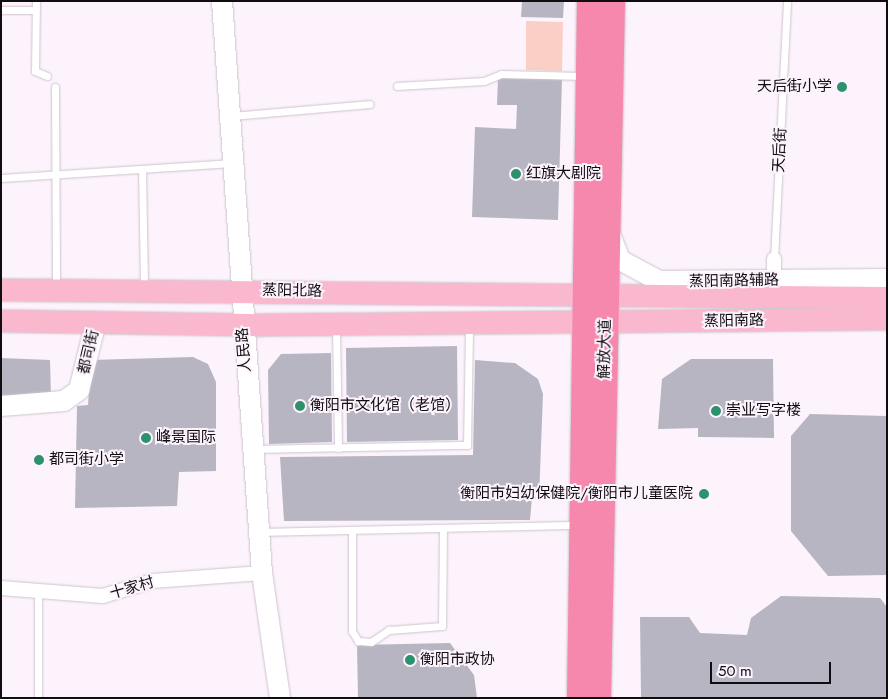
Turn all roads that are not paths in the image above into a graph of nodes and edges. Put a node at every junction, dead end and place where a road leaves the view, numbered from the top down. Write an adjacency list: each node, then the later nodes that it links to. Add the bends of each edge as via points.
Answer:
1 (36, 1): 7 (lane)
2 (222, 1): 13 (street, 人民路)
3 (589, 1): 9 (highway, 解放大道)
4 (612, 1): 18 (highway, 解放大道)
5 (787, 1): 19 (lane, 天后街)
6 (1, 10): 7 (lane)
7 (34, 10): 8 (lane, via 35,71)
8 (47, 76)
9 (587, 76): 11 (lane, via 501,74 484,81); 26 (highway, 解放大道)
10 (55, 86): 16 (lane)
11 (398, 86)
12 (369, 104): 13 (lane)
13 (229, 116): 14 (street, 人民路)
14 (233, 163): 15 (lane); 24 (street, 人民路)
15 (142, 169): 16 (lane); 23 (lane)
16 (55, 174): 17 (lane); 22 (lane)
17 (1, 178)
18 (608, 229): 25 (street, 蒸阳南路辅路, via 620,260 658,282); 26 (highway, 解放大道)
19 (774, 258): 25 (street, 天后街)
20 (887, 279): 25 (street, 蒸阳南路辅路)
21 (1, 290): 22 (main road, 蒸阳北路)
22 (56, 290): 23 (main road, 蒸阳北路)
23 (144, 290): 24 (main road, 蒸阳北路)
24 (241, 290): 26 (main road, 蒸阳北路); 34 (street, 人民路)
25 (774, 290): 26 (main road, 蒸阳南路); 27 (main road, 蒸阳南路)
26 (595, 296): 31 (highway, 解放大道)
27 (887, 298)
28 (887, 319): 31 (main road, 蒸阳南路)
29 (1, 320): 30 (main road)
30 (96, 322): 34 (main road); 35 (street, 都司街, via 79,390 64,401)
31 (594, 323): 33 (main road); 38 (highway, 解放大道); 48 (highway, 解放大道)
32 (336, 324): 33 (main road); 34 (main road); 36 (lane)
33 (469, 324): 36 (lane, via 467,445)
34 (242, 325): 37 (street, 人民路)
35 (1, 406)
36 (338, 448): 37 (lane)
37 (252, 449): 41 (street, 人民路)
38 (581, 525): 39 (lane); 47 (highway, 解放大道)
39 (443, 528): 40 (lane); 40 (lane, via 442,626 389,630 371,642 358,641 352,631)
40 (352, 530): 41 (lane)
41 (259, 532): 42 (street, 人民路)
42 (262, 573): 44 (street, 十家村, via 152,581 103,596); 46 (street, 人民路)
43 (1, 588): 44 (street, 十家村)
44 (38, 591): 45 (lane)
45 (38, 698)
46 (280, 698)
47 (580, 698)
48 (598, 698)

